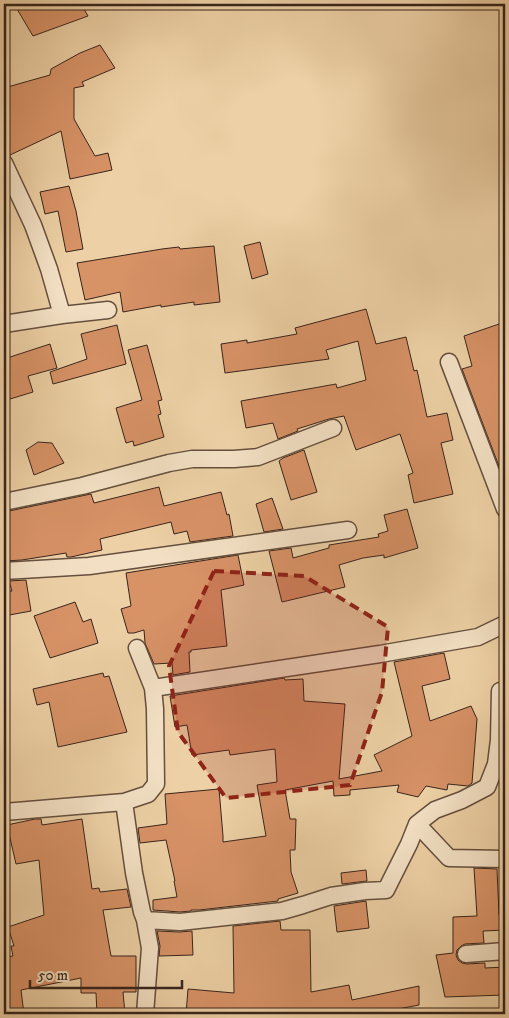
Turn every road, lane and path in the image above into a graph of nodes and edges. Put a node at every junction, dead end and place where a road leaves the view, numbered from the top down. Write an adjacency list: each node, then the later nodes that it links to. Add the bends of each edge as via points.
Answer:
1 (4, 163): 3 (street, via 33,225)
2 (108, 310): 3 (street)
3 (62, 315): 4 (street)
4 (4, 324)
5 (449, 362): 8 (street)
6 (333, 428): 7 (street, via 258,457 169,462 82,486)
7 (4, 502)
8 (505, 509)
9 (348, 530): 10 (street, via 89,566)
10 (4, 571)
11 (505, 624): 13 (street, via 478,637)
12 (137, 648): 13 (street)
13 (153, 688): 15 (street, via 156,784 148,794)
14 (500, 691): 17 (street, via 496,764 487,787 435,810)
15 (124, 802): 16 (street); 19 (street, via 134,873)
16 (4, 812)
17 (417, 824): 18 (street, via 449,858); 19 (street, via 386,890 331,896 282,911 180,922)
18 (505, 859)
19 (145, 920): 22 (street, via 150,948)
20 (505, 950): 21 (street)
21 (466, 954)
22 (145, 1014)

